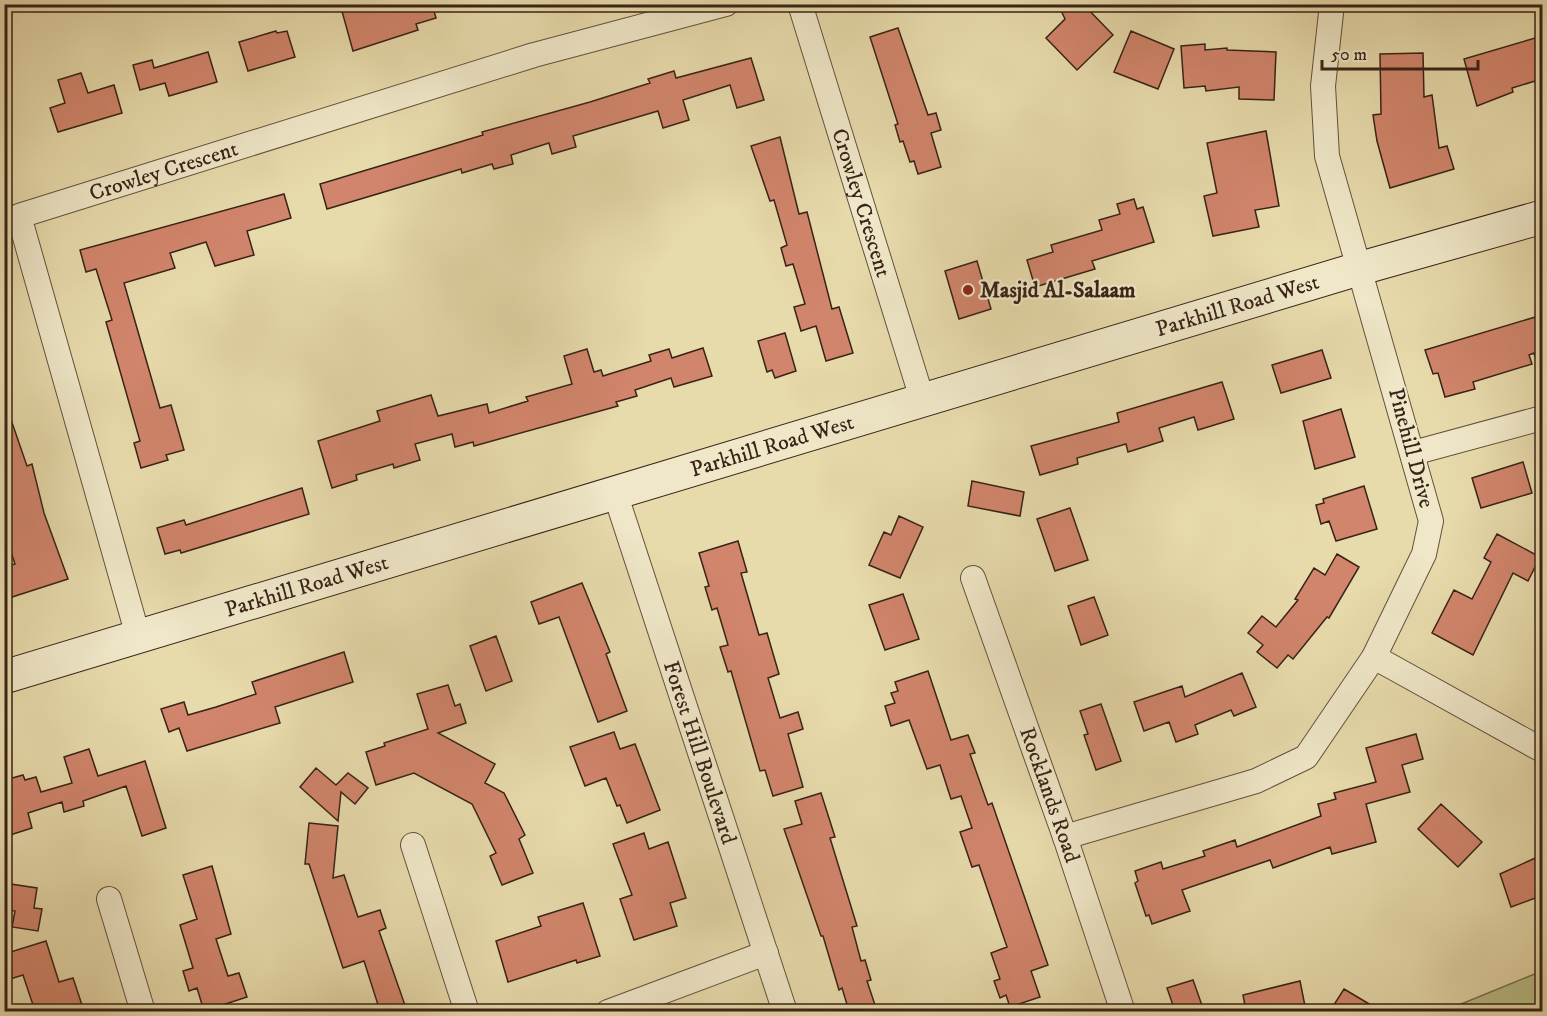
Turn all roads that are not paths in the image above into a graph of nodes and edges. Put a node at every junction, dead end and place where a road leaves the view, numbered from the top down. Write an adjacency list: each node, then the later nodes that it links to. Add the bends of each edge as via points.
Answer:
1 (726, 4): 5 (street, Crowley Crescent, via 534,55)
2 (800, 4): 7 (street, Crowley Crescent)
3 (1332, 4): 6 (street, Pinehill Drive, via 1323,86 1328,156)
4 (1542, 217): 6 (main road, Parkhill Road West)
5 (12, 218): 12 (street, Crowley Crescent)
6 (1358, 269): 7 (main road, Parkhill Road West); 9 (street, Pinehill Drive)
7 (923, 402): 10 (main road, Parkhill Road West)
8 (1542, 418): 9 (street)
9 (1413, 453): 13 (street, Pinehill Drive, via 1431,521 1424,554)
10 (615, 493): 12 (main road, Parkhill Road West); 19 (street, Forest Hill Boulevard)
11 (973, 578): 16 (street, Rocklands Road)
12 (138, 636): 14 (main road, Parkhill Road West)
13 (1374, 657): 15 (street); 16 (street, Pinehill Drive, via 1306,757 1256,781)
14 (4, 677)
15 (1542, 750)
16 (1065, 837): 24 (street, Rocklands Road)
17 (414, 845): 21 (street)
18 (109, 899): 20 (street)
19 (766, 953): 22 (street); 23 (street, Forest Hill Boulevard)
20 (142, 1011)
21 (467, 1011)
22 (608, 1011)
23 (785, 1011)
24 (1123, 1011)

